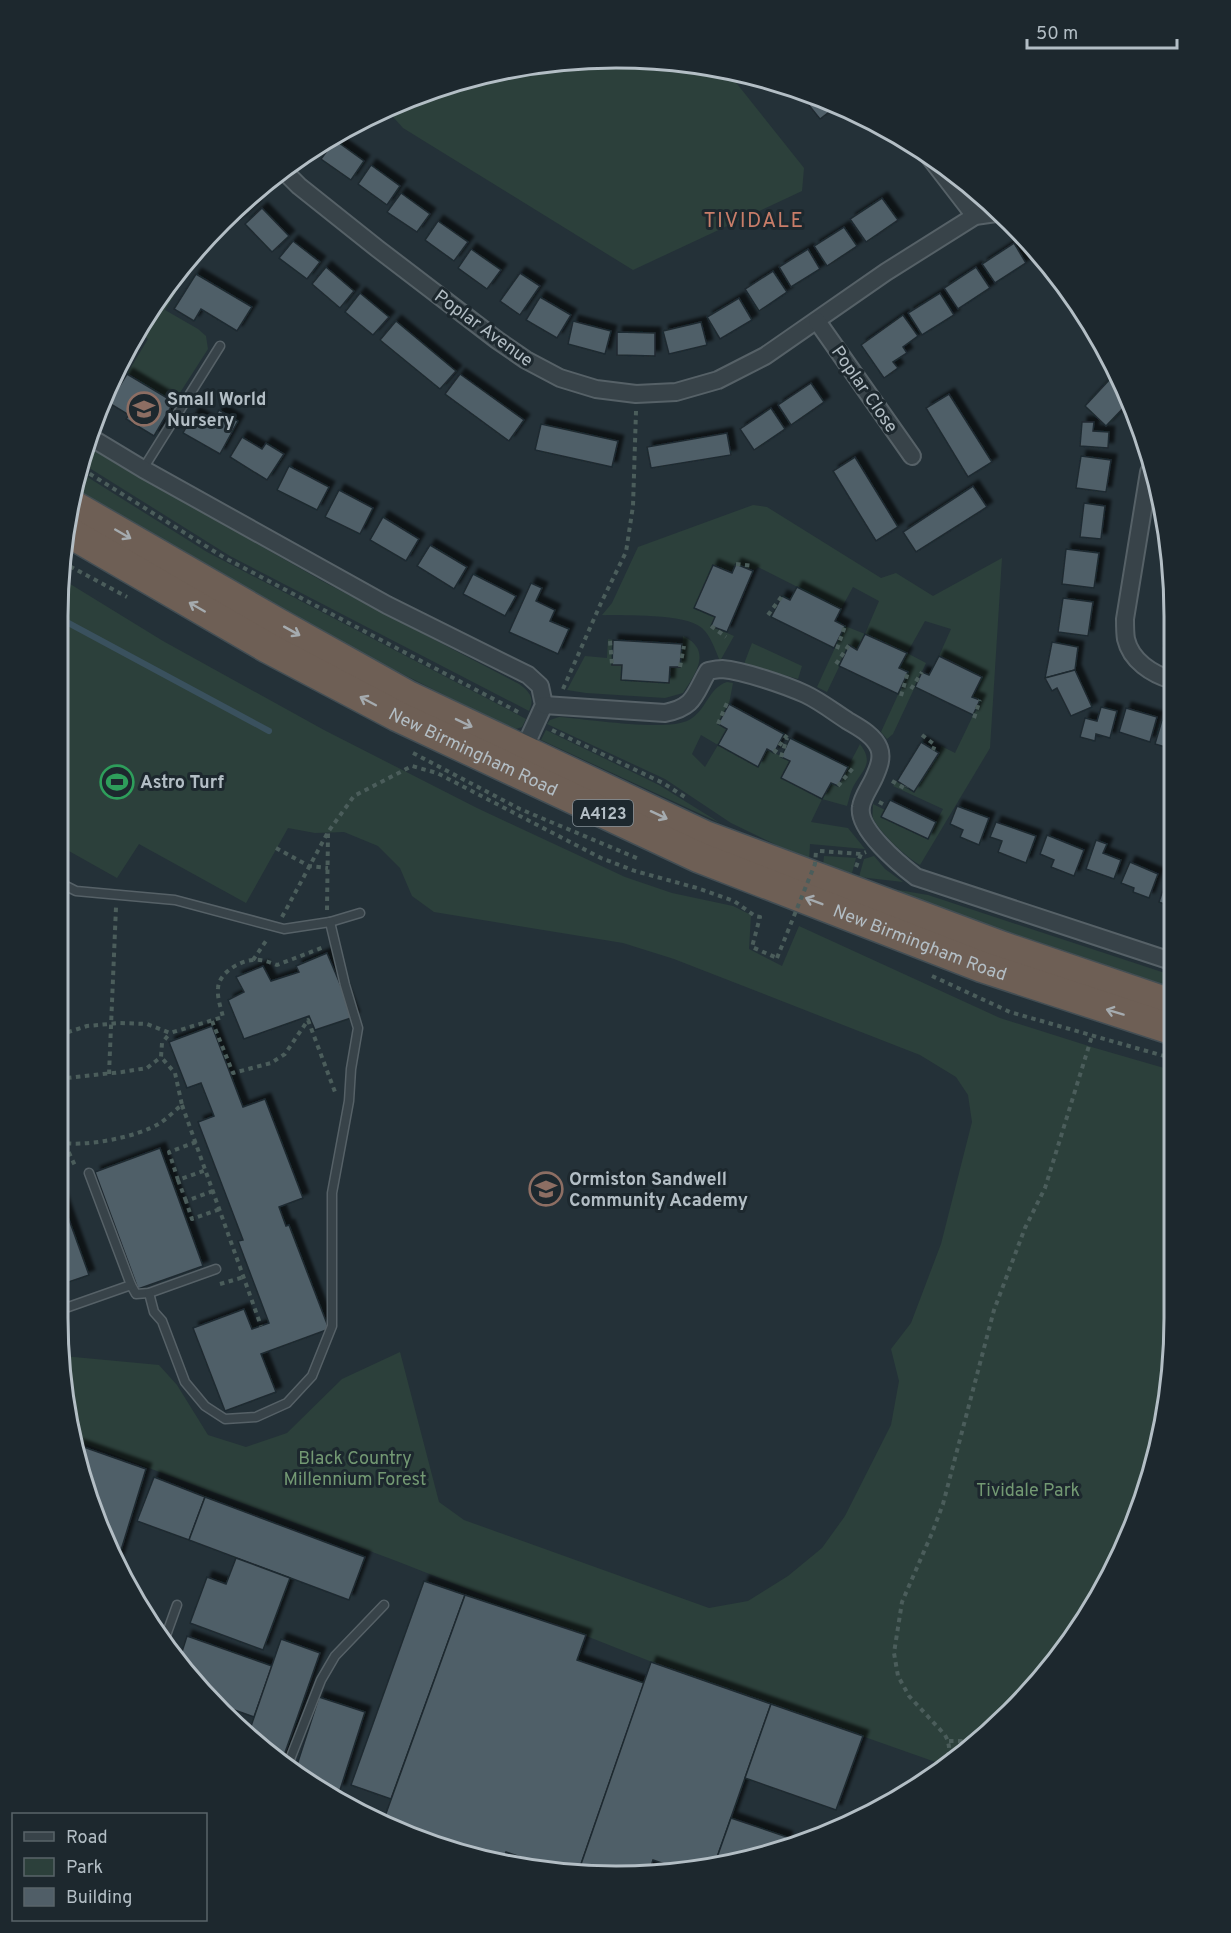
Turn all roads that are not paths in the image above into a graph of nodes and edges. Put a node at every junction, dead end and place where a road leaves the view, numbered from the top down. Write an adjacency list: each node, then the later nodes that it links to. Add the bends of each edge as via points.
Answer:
1 (289, 176): 5 (street, Poplar Avenue, via 497,340 560,378 596,389 636,394 676,392 718,380 765,356)
2 (947, 179): 4 (street)
3 (989, 214): 4 (street, Poplar Avenue)
4 (975, 216): 5 (street, Poplar Avenue)
5 (817, 321): 8 (street, Poplar Close)
6 (220, 346): 9 (lane)
7 (96, 441): 9 (street)
8 (912, 456)
9 (143, 469): 14 (street, via 387,605 528,675 540,686)
10 (1147, 483): 13 (street, via 1125,619 1126,639 1144,667)
11 (78, 508): 15 (highway, New Birmingham Road / A4123, one-way to 15, via 408,696)
12 (74, 535): 21 (highway, New Birmingham Road / A4123, one-way to 12, via 982,967 698,857 397,716 268,648)
13 (1164, 677)
14 (550, 706): 15 (street, New Birmingham Road, via 537,722); 19 (street, via 664,713 689,704 708,671 720,669 804,694 862,729 879,747 879,768 860,815 884,848 916,877)
15 (523, 752): 20 (highway, New Birmingham Road / A4123, one-way to 20, via 705,836 1003,947)
16 (68, 888): 18 (lane, via 175,900 284,929)
17 (360, 913): 18 (lane)
18 (328, 920): 25 (lane, via 358,1028 350,1101 332,1193 332,1326 312,1376 287,1403 256,1417 225,1419 205,1406 185,1382)
19 (1164, 959)
20 (1164, 1002)
21 (1164, 1027)
22 (89, 1173): 24 (lane)
23 (216, 1269): 25 (lane)
24 (131, 1285): 25 (lane, via 136,1294); 26 (lane)
25 (148, 1293)
26 (68, 1307)
27 (177, 1605): 29 (lane)
28 (384, 1605): 30 (lane, via 335,1656 321,1680)
29 (167, 1632)
30 (290, 1758)

